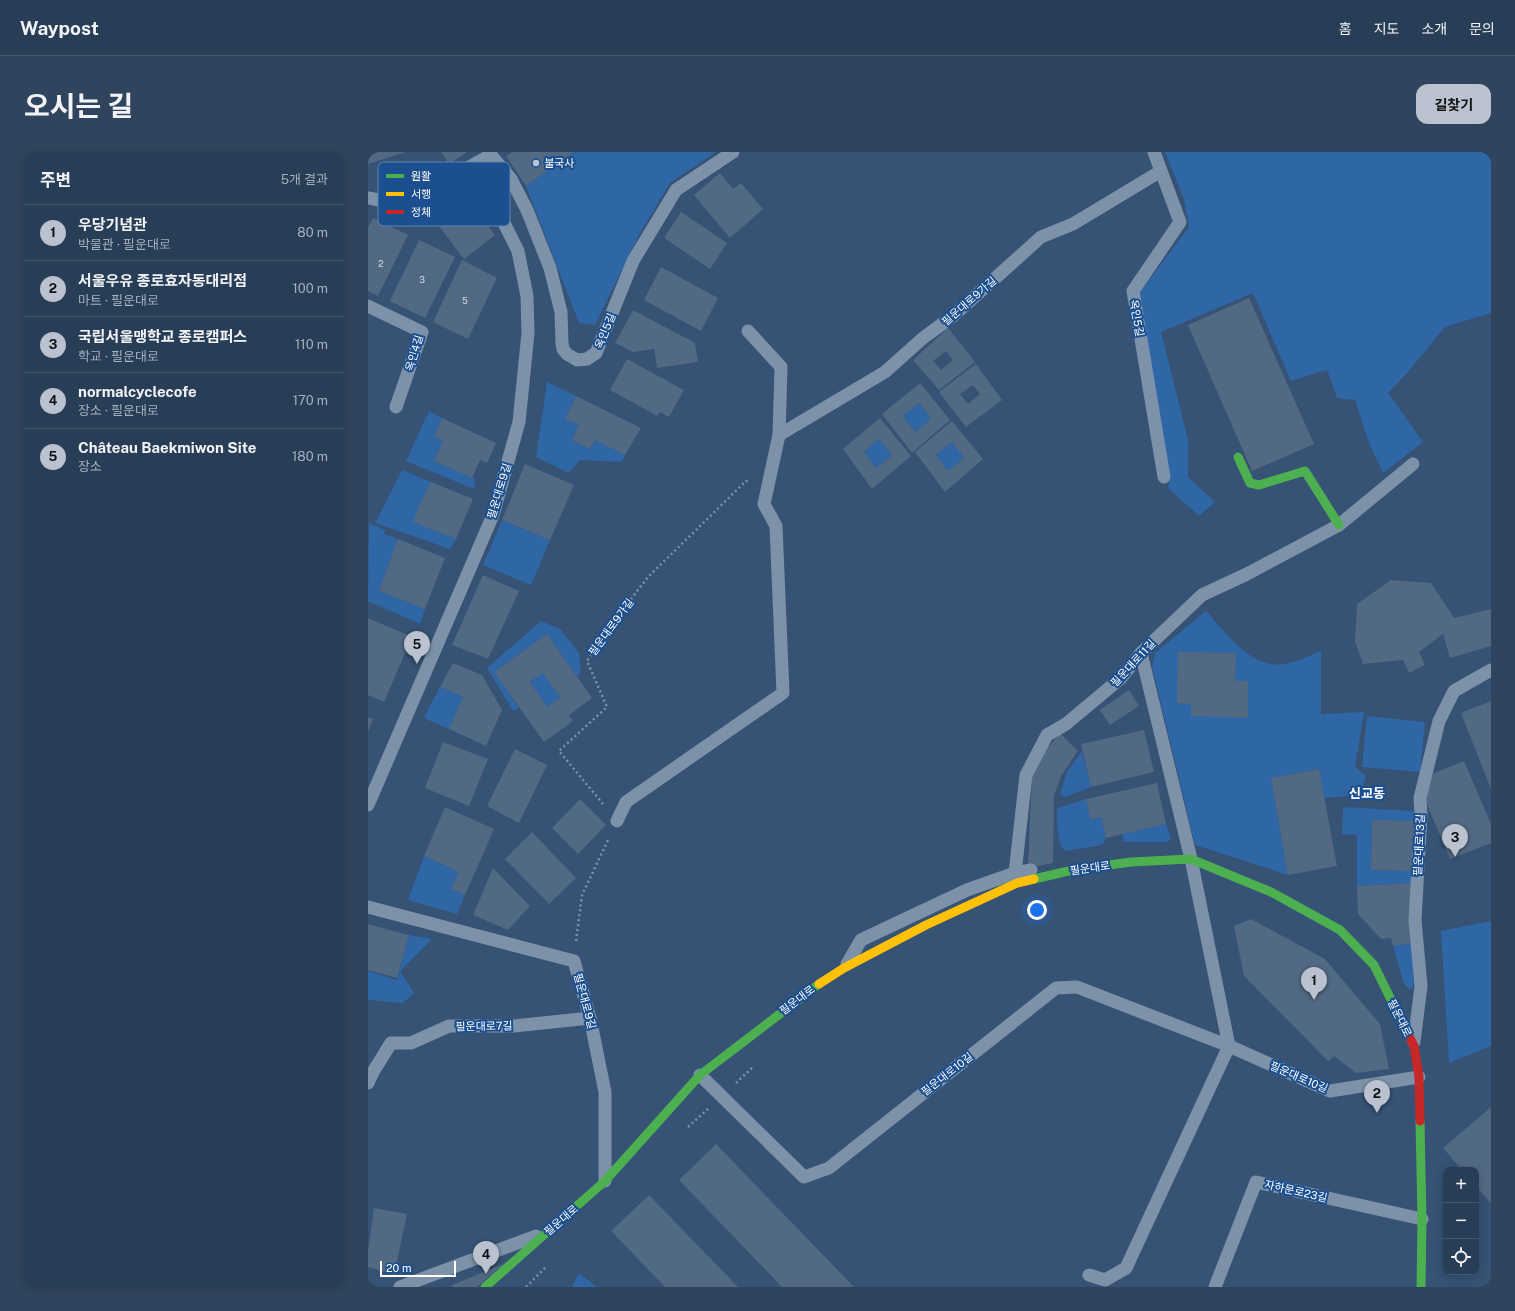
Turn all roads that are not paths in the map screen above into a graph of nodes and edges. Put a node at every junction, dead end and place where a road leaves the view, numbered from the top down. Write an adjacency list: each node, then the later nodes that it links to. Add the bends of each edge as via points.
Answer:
1 (733, 152): 7 (lane, 옥인5길, via 676,190 633,261 596,353 582,360 571,358 563,349 561,312 550,268 527,210)
2 (1154, 152): 6 (lane, 옥인5길)
3 (493, 153): 4 (lane, 옥인5길); 5 (lane, 옥인5길)
4 (478, 162)
5 (499, 162)
6 (1161, 172): 14 (lane, 필운대로9가길, via 1073,224 1041,237 953,316 923,338 885,372); 17 (lane, 옥인5길, via 1180,222 1133,291)
7 (510, 178)
8 (368, 198): 9 (lane, 옥인5길)
9 (378, 200)
10 (506, 226): 21 (lane, 필운대로9길, via 518,251 527,296 528,333 519,422 493,515)
11 (368, 306): 13 (lane, 옥인4길, via 422,332)
12 (748, 331): 14 (lane, via 781,367)
13 (396, 407)
14 (779, 435): 22 (lane, via 764,504 776,526 782,693 626,802)
15 (1238, 456): 18 (street, via 1250,483 1259,485 1306,471)
16 (1413, 464): 18 (lane, 필운대로11길)
17 (1164, 477)
18 (1339, 525): 19 (lane, 필운대로11길, via 1202,595)
19 (1141, 653): 24 (lane); 25 (lane, 필운대로11길, via 1121,678 1066,724 1047,735 1026,775)
20 (1491, 670): 30 (lane, 필운대로13길, via 1454,690 1439,721 1420,798 1415,920 1421,986)
21 (368, 805)
22 (617, 821)
23 (1105, 856): 25 (lane)
24 (1191, 859): 27 (street, 필운대로, via 1131,862 1073,870 1017,883 926,925); 29 (lane); 30 (street, 필운대로, via 1271,892 1340,930 1374,965)
25 (1015, 874): 27 (lane, via 967,890 861,940)
26 (368, 907): 28 (lane, 필운대로9길, via 574,961)
27 (844, 968): 32 (street, 필운대로, via 820,983)
28 (590, 1018): 31 (lane, 필운대로7길, via 514,1026 449,1026 411,1043 391,1044); 34 (lane, 필운대로9길, via 605,1092)
29 (1229, 1046): 32 (lane, 필운대로10길, via 1076,987 1056,988 829,1168 804,1177); 33 (lane, 필운대로10길, via 1330,1091); 37 (lane, via 1126,1268 1105,1280)
30 (1414, 1046): 33 (street, 필운대로)
31 (370, 1075)
32 (700, 1075): 34 (street, 필운대로)
33 (1419, 1077): 35 (street, 필운대로)
34 (605, 1181): 36 (street, 필운대로)
35 (1422, 1219): 40 (lane, 자하문로23길, via 1256,1182); 41 (street, 필운대로)
36 (547, 1232): 38 (lane); 39 (street, 필운대로)
37 (1089, 1275)
38 (400, 1287)
39 (484, 1287)
40 (1215, 1287)
41 (1421, 1287)

